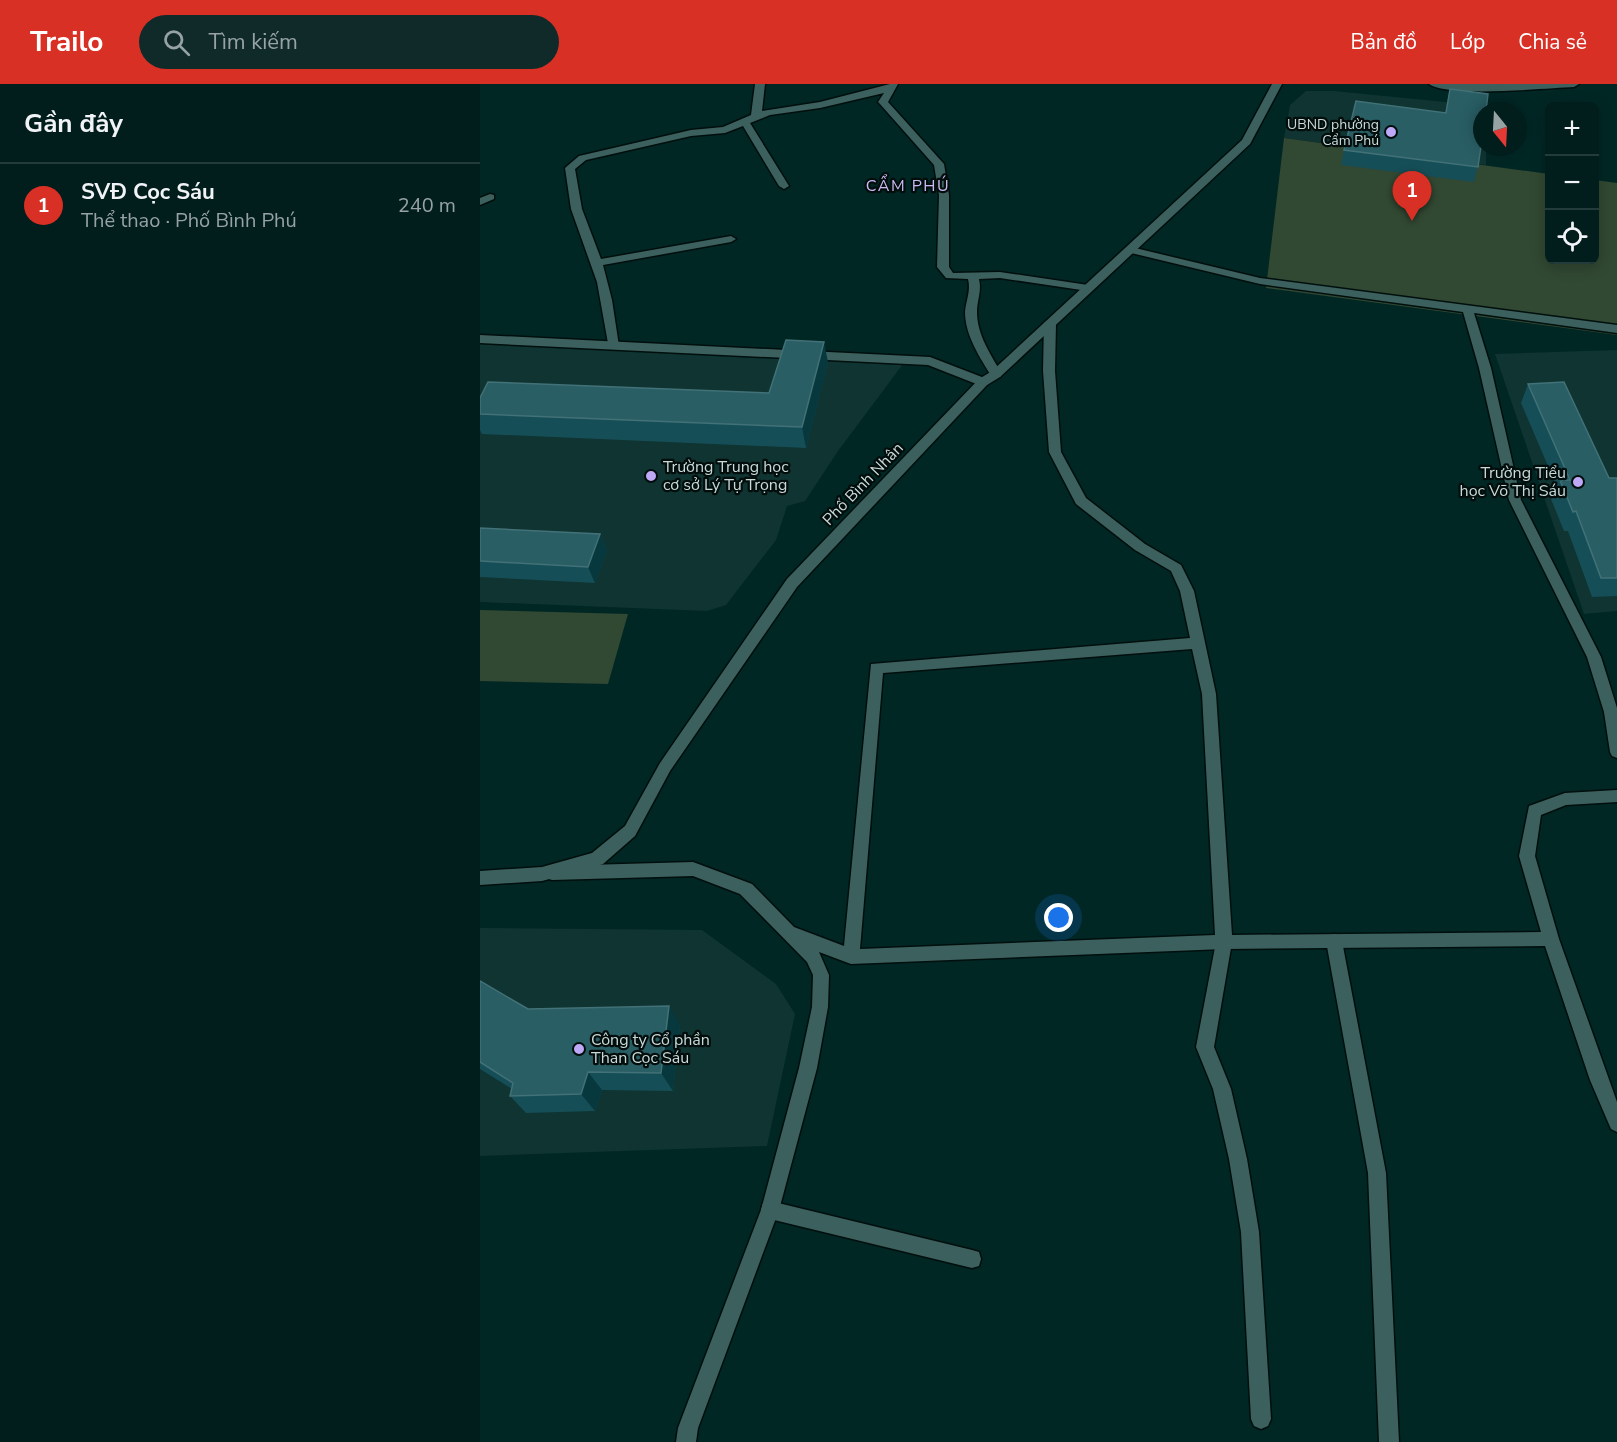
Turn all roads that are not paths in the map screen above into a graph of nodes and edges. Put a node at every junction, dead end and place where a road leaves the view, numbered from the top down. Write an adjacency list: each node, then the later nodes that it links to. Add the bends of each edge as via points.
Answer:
1 (760, 84): 7 (street)
2 (1278, 84): 11 (street, Phố Bình Nhân, via 1246,142)
3 (1434, 84): 5 (street)
4 (1574, 84): 5 (street)
5 (1504, 85)
6 (894, 86): 7 (street); 13 (street, via 883,102 939,164 944,195 943,267 950,276)
7 (756, 117): 8 (street)
8 (745, 122): 9 (street); 12 (street, via 725,130 691,133 583,158 570,168 578,218)
9 (784, 186)
10 (731, 238): 12 (street)
11 (1131, 250): 14 (street, Phố Bình Nhân); 15 (street, via 1260,281)
12 (596, 263): 19 (street, via 606,292)
13 (973, 276): 14 (street, via 1000,275); 20 (street, via 977,291 971,313 978,342)
14 (1088, 288): 16 (street, Phố Bình Nhân)
15 (1468, 311): 17 (street); 23 (street, via 1515,500 1594,657 1611,712)
16 (1050, 323): 20 (street, Phố Bình Nhân); 22 (street, via 1055,452 1081,501 1140,547 1176,568 1187,591)
17 (1617, 329)
18 (480, 339): 19 (street)
19 (614, 346): 21 (street, via 930,361)
20 (996, 374): 21 (street, Phố Bình Nhân)
21 (983, 382): 25 (street, Phố Bình Nhân, via 792,583 665,767 630,831 597,859)
22 (1198, 643): 30 (street, via 1209,694); 31 (street, via 876,668)
23 (1617, 752)
24 (1617, 796): 28 (street, via 1565,799 1534,811 1527,856)
25 (542, 874): 26 (street, Phố Bình Nhân); 27 (street, via 693,869 746,890)
26 (480, 878)
27 (788, 932): 31 (street); 33 (street, via 813,957 821,975 820,1007)
28 (1551, 939): 29 (street); 32 (street)
29 (1334, 941): 30 (street); 37 (street, via 1377,1173)
30 (1224, 942): 31 (street); 35 (street, via 1205,1047 1222,1089 1250,1232)
31 (851, 957)
32 (1617, 1123)
33 (770, 1210): 34 (street); 36 (street)
34 (972, 1259)
35 (1261, 1419)
36 (686, 1442)
37 (1389, 1442)

